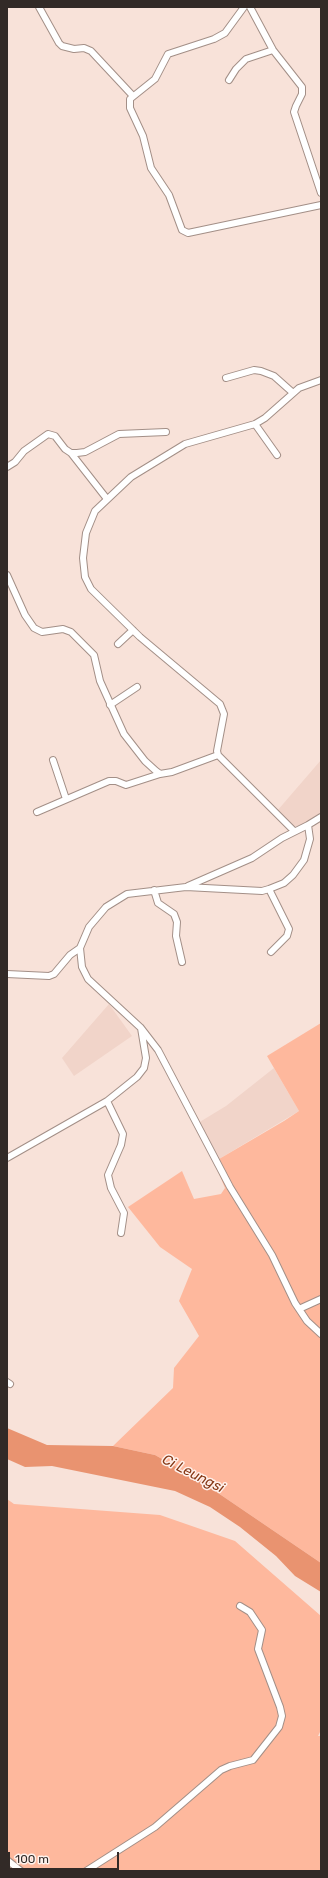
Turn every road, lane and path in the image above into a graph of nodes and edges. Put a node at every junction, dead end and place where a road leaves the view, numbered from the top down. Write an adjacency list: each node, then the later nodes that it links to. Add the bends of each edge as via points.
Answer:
1 (39, 7): 6 (street, via 62,46 91,51)
2 (244, 7): 6 (street, via 225,33 168,54 155,79)
3 (250, 7): 4 (street)
4 (273, 50): 5 (street, via 246,59); 7 (street, via 302,87 302,94 294,112)
5 (229, 80)
6 (133, 96): 8 (street, via 130,99 130,108 143,136 151,168 170,195 179,225 185,232)
7 (321, 193)
8 (321, 205)
9 (226, 378): 11 (street, via 254,370 261,371 274,376)
10 (321, 380): 11 (street)
11 (292, 392): 12 (street)
12 (255, 424): 15 (street); 17 (street, via 185,444 132,477)
13 (166, 432): 14 (street, via 119,434 85,452)
14 (71, 453): 16 (street, via 55,436 48,434); 17 (street)
15 (277, 455)
16 (7, 467)
17 (107, 499): 19 (street, via 95,512 86,533 83,558 85,577 92,589)
18 (7, 575): 22 (street, via 25,616 34,628 42,632 67,630 90,650 97,662 100,681)
19 (133, 630): 20 (street); 23 (street, via 222,707 224,714)
20 (118, 644)
21 (137, 686): 22 (street)
22 (110, 705): 25 (street, via 124,734 145,761)
23 (218, 755): 25 (street); 30 (street)
24 (53, 760): 26 (street)
25 (160, 774): 26 (street, via 126,785 109,781)
26 (66, 799): 27 (street)
27 (37, 812)
28 (321, 817): 29 (street)
29 (308, 826): 30 (street); 32 (street, via 310,839 300,868 284,883)
30 (294, 831): 31 (street, via 247,861)
31 (186, 887): 32 (street, via 262,891); 33 (street)
32 (269, 889): 35 (street, via 289,929 287,936)
33 (154, 890): 34 (street, via 127,894 106,907 89,927); 36 (street, via 158,903 174,914)
34 (80, 948): 37 (street, via 49,976); 38 (street, via 82,967 88,979)
35 (271, 952)
36 (182, 962)
37 (7, 974)
38 (141, 1028): 39 (street, via 146,1058 144,1068 137,1077); 43 (street, via 158,1050 230,1187 272,1255)
39 (107, 1101): 40 (street); 41 (street, via 123,1134 108,1175 111,1188 124,1213)
40 (7, 1158)
41 (121, 1233)
42 (321, 1299): 43 (street)
43 (299, 1309): 44 (street)
44 (321, 1334)
45 (240, 1606): 48 (street, via 250,1612 262,1630 258,1649 280,1708 282,1716 279,1726 253,1760 221,1770 155,1827)
46 (7, 1860): 47 (street)
47 (21, 1871)
48 (86, 1871)

